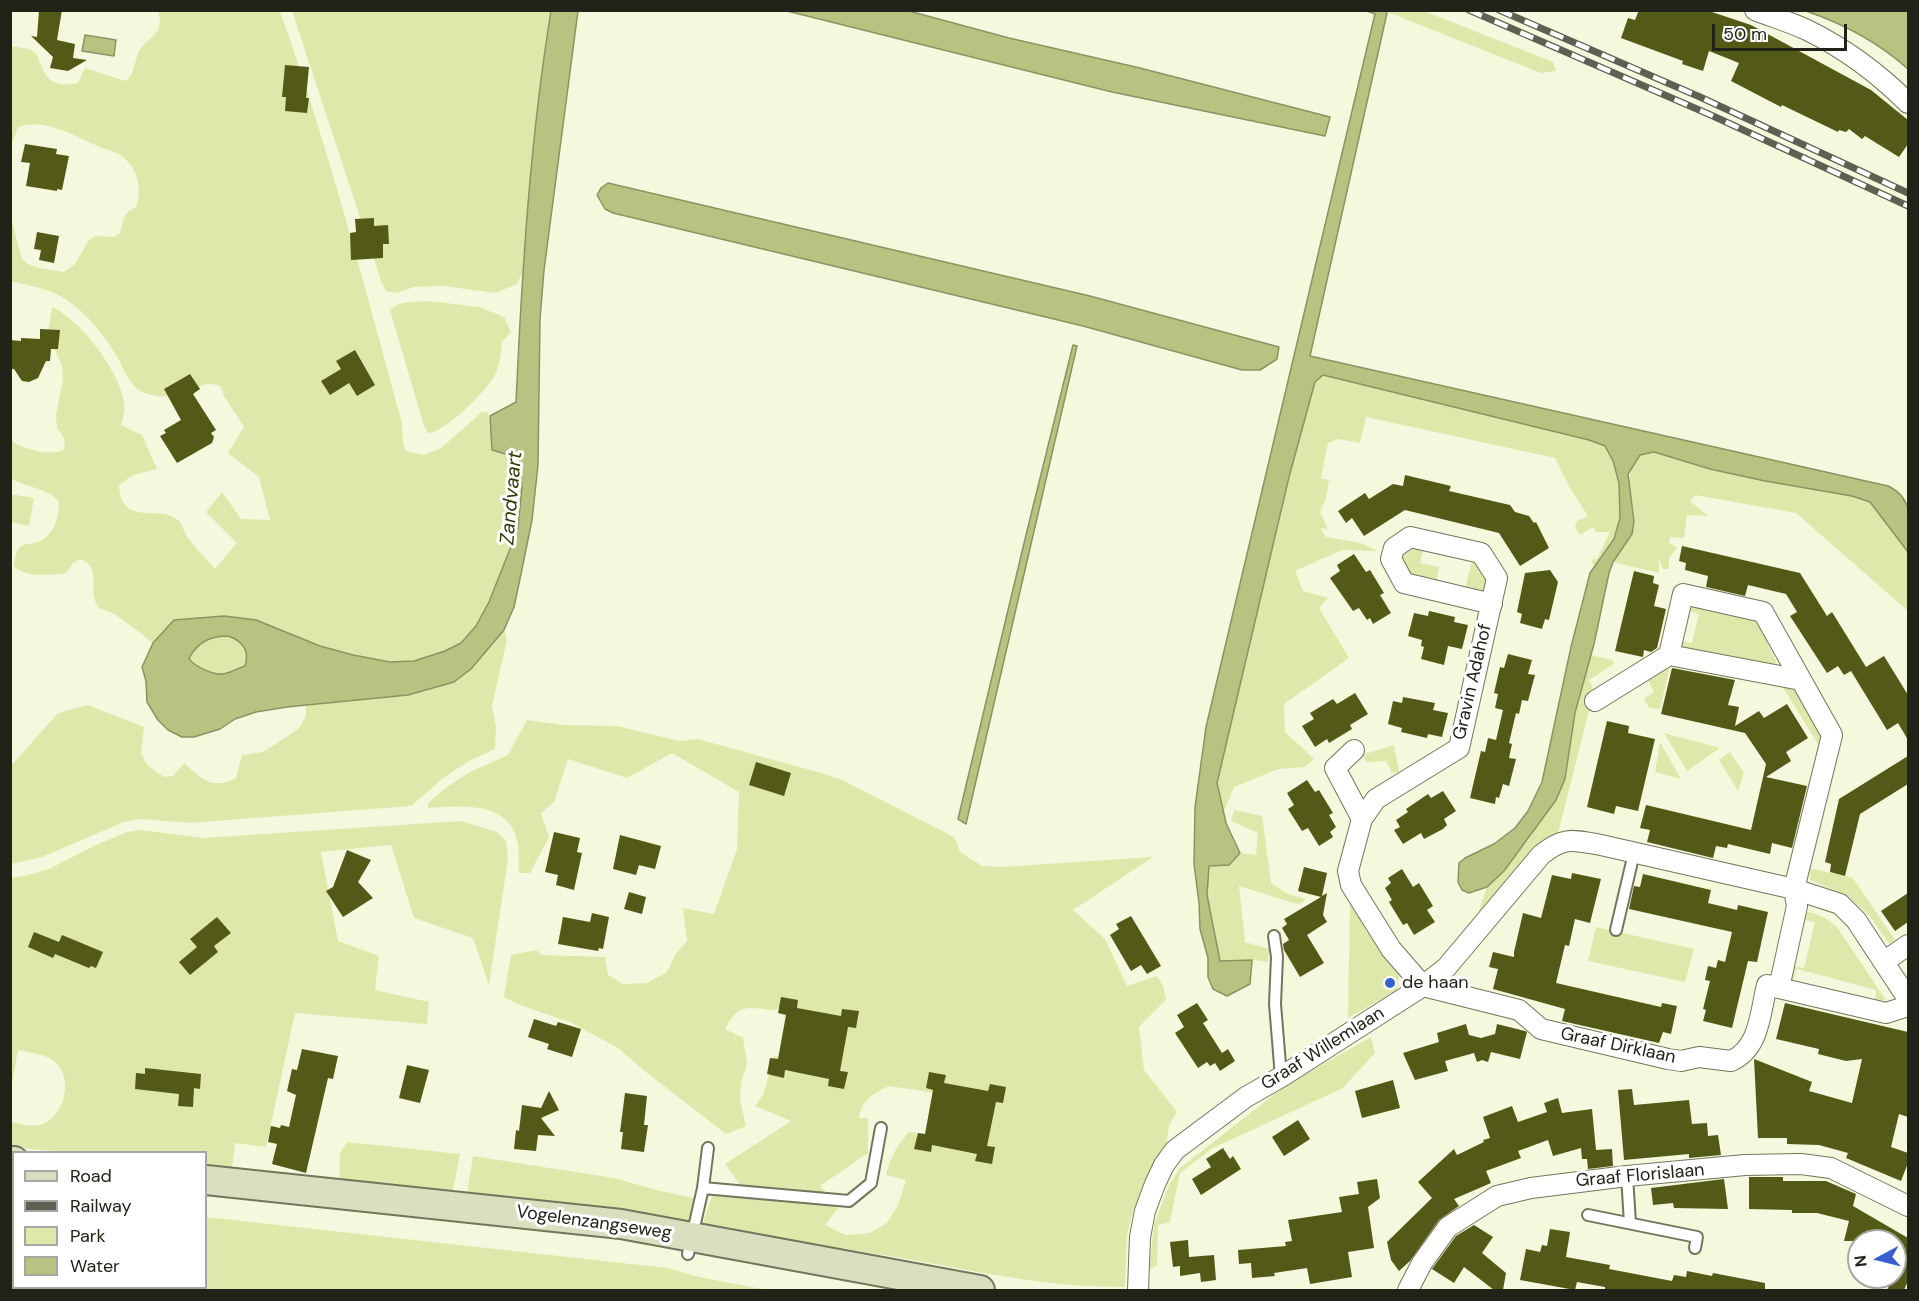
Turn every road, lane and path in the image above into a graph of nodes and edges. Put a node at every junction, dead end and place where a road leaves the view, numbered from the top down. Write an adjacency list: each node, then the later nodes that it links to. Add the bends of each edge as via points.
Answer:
1 (1755, 10): 2 (street, via 1807,30 1884,79)
2 (1908, 103)
3 (1492, 604): 3 (street, Gravin Adahof, via 1497,578 1481,553 1410,537 1394,548 1391,560 1404,583); 8 (street, Gravin Adahof, via 1459,748 1376,799)
4 (1669, 655): 5 (street); 5 (street, via 1683,594 1763,612); 6 (street)
5 (1801, 680): 10 (street, via 1832,735)
6 (1595, 701)
7 (1354, 750): 8 (street, via 1335,768)
8 (1362, 819): 15 (street, Gravin Adahof, via 1348,871 1351,885 1391,949)
9 (1634, 853): 10 (street, Graaf Willemlaan); 11 (lane); 15 (street, Graaf Willemlaan, via 1569,839 1553,845 1540,855 1446,968)
10 (1794, 889): 14 (street, Graaf Willemlaan, via 1840,904); 16 (street, via 1797,906)
11 (1616, 930)
12 (1274, 936): 19 (lane)
13 (1908, 945): 14 (street)
14 (1885, 961): 17 (street, Graaf Willemlaan)
15 (1423, 986): 16 (street, Graaf Dirklaan, via 1519,1010 1540,1029 1682,1061 1731,1061 1744,1054 1754,1041 1767,985); 19 (street, Graaf Willemlaan)
16 (1779, 988): 18 (street, via 1886,1013)
17 (1908, 999)
18 (1908, 1006)
19 (1281, 1077): 31 (street, Graaf Willemlaan, via 1246,1097 1175,1150 1164,1166 1145,1211)
20 (881, 1128): 24 (lane, via 871,1183 849,1201)
21 (708, 1148): 24 (lane)
22 (1627, 1176): 25 (street, Graaf Florislaan, via 1745,1165 1816,1165 1831,1168); 27 (lane); 32 (street, Graaf Florislaan, via 1497,1196 1448,1227)
23 (207, 1180): 28 (main road, Vogelenzangseweg, via 552,1215)
24 (703, 1188): 28 (lane)
25 (1908, 1206)
26 (1588, 1215): 27 (lane)
27 (1630, 1223): 29 (lane, via 1697,1237)
28 (690, 1245): 30 (main road, Vogelenzangseweg)
29 (1695, 1248)
30 (980, 1290)
31 (1138, 1290)
32 (1408, 1290)

